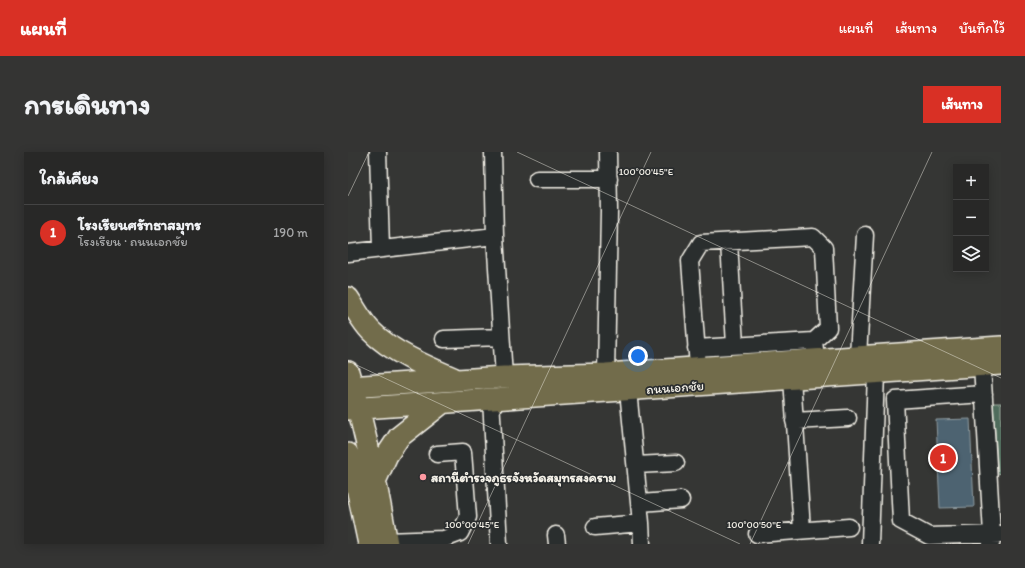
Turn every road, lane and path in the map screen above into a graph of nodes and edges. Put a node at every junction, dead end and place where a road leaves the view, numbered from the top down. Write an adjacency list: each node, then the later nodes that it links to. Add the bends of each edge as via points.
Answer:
1 (378, 152): 9 (street)
2 (493, 152): 6 (street)
3 (608, 152): 5 (street)
4 (537, 179): 5 (street)
5 (609, 179): 22 (street)
6 (495, 236): 9 (street); 12 (street)
7 (865, 236): 17 (street)
8 (729, 242): 14 (street); 16 (street, via 813,236 824,248 828,328); 18 (street, via 701,243 690,261)
9 (381, 248): 10 (street)
10 (348, 253)
11 (348, 298): 24 (main road, via 371,331 395,349)
12 (501, 337): 13 (street); 23 (street)
13 (444, 339)
14 (735, 346): 16 (street); 18 (street)
15 (1001, 347): 17 (main road, ถนนเอกชัย)
16 (815, 350): 17 (main road, ถนนเอกชัย); 21 (main road, ถนนเอกชัย)
17 (858, 356)
18 (697, 357): 21 (main road, ถนนเอกชัย); 22 (main road, ถนนเอกชัย)
19 (992, 364): 20 (main road, ถนนเอกชัย); 27 (street)
20 (876, 372): 21 (main road, ถนนเอกชัย); 49 (street)
21 (784, 373): 26 (main road, ถนนเอกชัย); 32 (street)
22 (606, 374): 23 (main road, ถนนเอกชัย)
23 (504, 376): 24 (main road, ถนนเอกชัย)
24 (456, 380): 25 (main road, ถนนเอกชัย)
25 (350, 382): 30 (main road)
26 (628, 390): 28 (main road, ถนนเอกชัย); 36 (street)
27 (984, 394): 45 (street); 45 (street, via 895,400 901,522 929,536)
28 (491, 399): 29 (main road, ถนนเอกชัย); 47 (street)
29 (442, 403): 30 (main road, ถนนเอกชัย); 37 (main road, via 398,437)
30 (354, 409): 37 (main road)
31 (848, 418): 32 (street)
32 (794, 421): 43 (street)
33 (348, 454): 46 (main road, via 356,483)
34 (437, 454): 46 (street, via 463,452 468,517 460,533 444,539)
35 (676, 463): 36 (street)
36 (636, 465): 39 (street)
37 (376, 480): 46 (main road)
38 (681, 500): 39 (street)
39 (640, 503): 40 (street)
40 (641, 523): 41 (street); 48 (street)
41 (595, 527)
42 (849, 527): 43 (street)
43 (802, 530): 44 (street)
44 (757, 534)
45 (995, 537)
46 (381, 543)
47 (498, 544)
48 (642, 544)
49 (870, 544)

